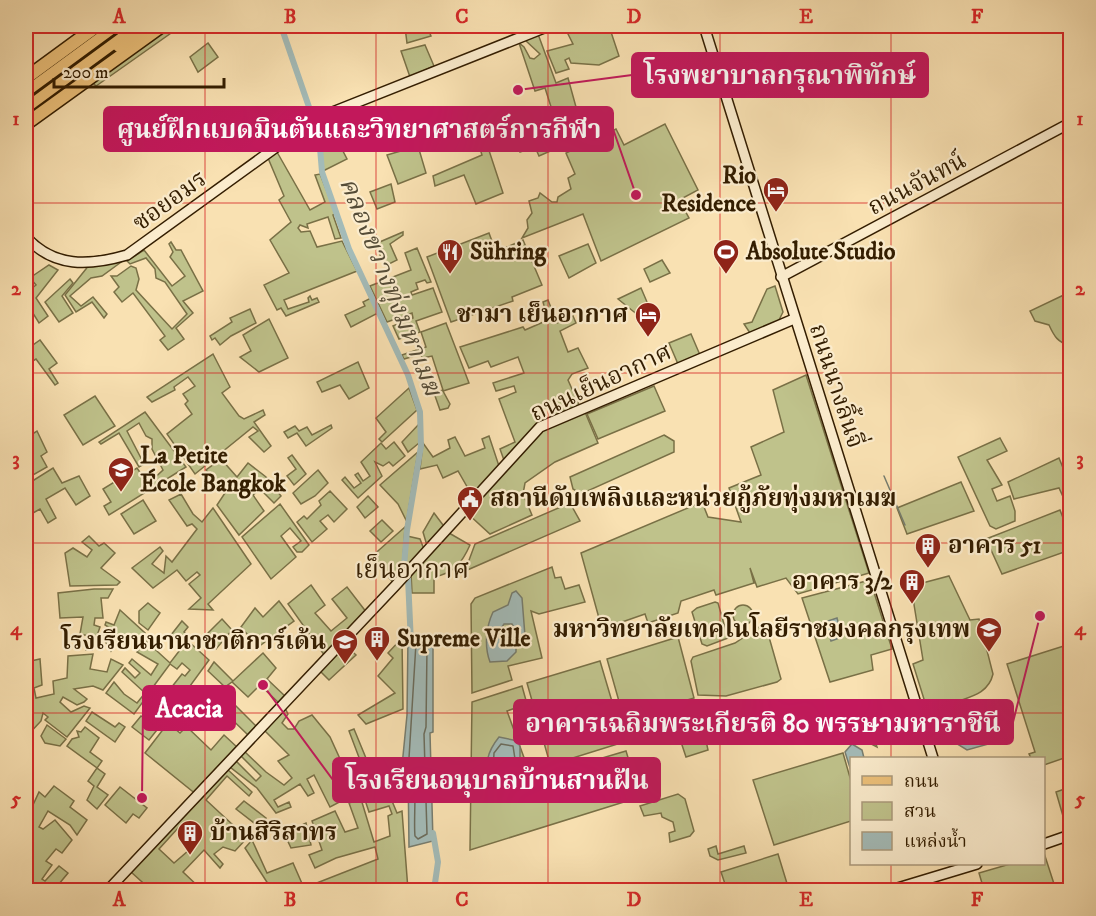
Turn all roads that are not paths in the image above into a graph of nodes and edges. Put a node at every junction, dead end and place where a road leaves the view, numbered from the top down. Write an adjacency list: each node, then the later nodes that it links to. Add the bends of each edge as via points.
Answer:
1 (97, 26): 10 (highway)
2 (103, 26): 11 (main road)
3 (116, 26): 12 (main road)
4 (128, 26): 13 (main road)
5 (138, 26): 14 (main road)
6 (147, 26): 15 (highway)
7 (162, 26): 17 (highway)
8 (549, 26): 18 (street, ซอยอมร, via 314,120 125,256 60,261 46,256)
9 (704, 26): 19 (street, ถนนนางลิ้นจี่)
10 (26, 78)
11 (26, 83)
12 (26, 92)
13 (26, 101)
14 (26, 108)
15 (26, 114)
16 (1071, 123): 19 (street, ถนนจันทน์)
17 (26, 124)
18 (26, 237)
19 (781, 277): 20 (street, ถนนนางลิ้นจี่)
20 (794, 319): 21 (street, ถนนนางลิ้นจี่); 25 (street, ถนนเย็นอากาศ, via 540,427)
21 (932, 757)
22 (1071, 835): 23 (street)
23 (1045, 844)
24 (966, 865): 26 (street)
25 (108, 891)
26 (891, 891)

